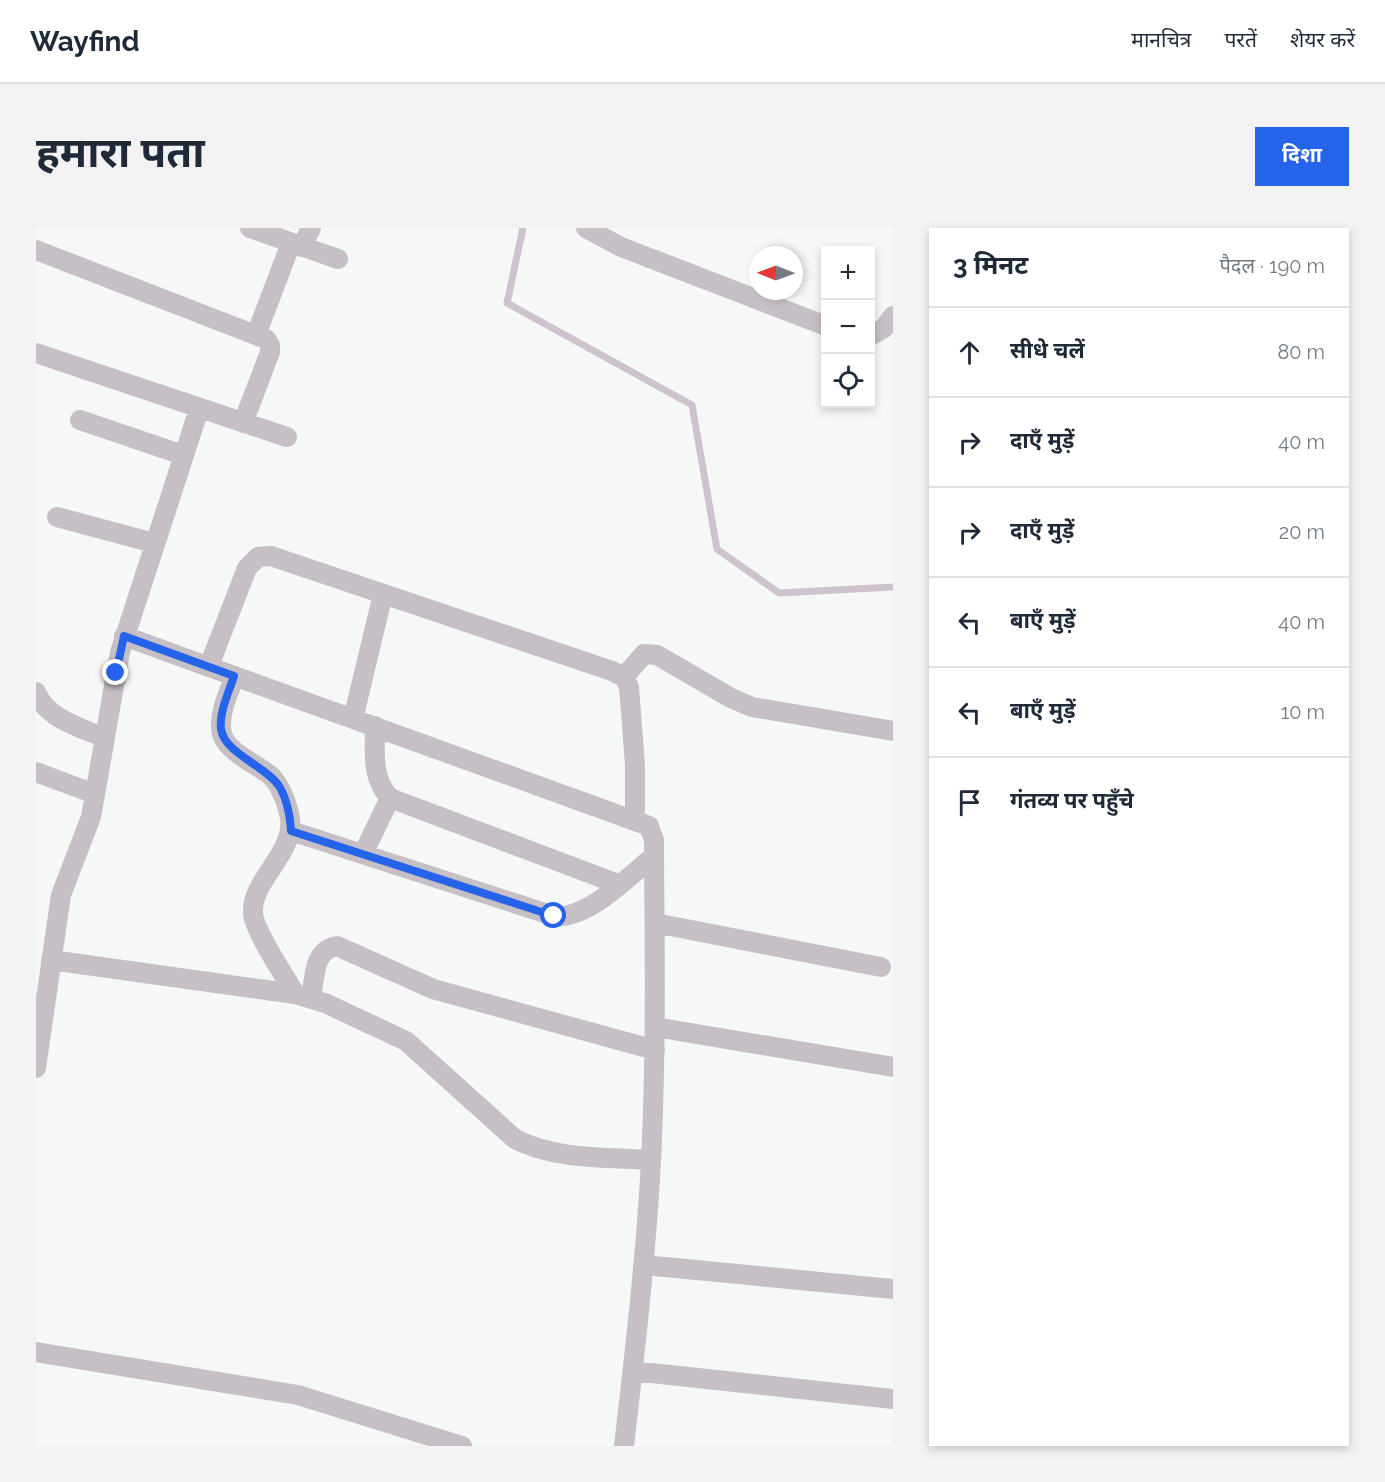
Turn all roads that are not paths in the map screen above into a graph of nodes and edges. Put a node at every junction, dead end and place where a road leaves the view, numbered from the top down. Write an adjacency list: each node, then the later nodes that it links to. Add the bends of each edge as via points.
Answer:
1 (250, 228): 4 (street)
2 (311, 228): 4 (street)
3 (586, 228): 8 (street, via 621,247)
4 (296, 245): 6 (street); 10 (street)
5 (36, 250): 10 (street)
6 (338, 259)
7 (893, 316): 9 (street)
8 (821, 324)
9 (875, 333)
10 (256, 335): 14 (street, via 270,345 270,352)
11 (36, 352): 12 (street)
12 (199, 409): 14 (street); 16 (street)
13 (80, 420): 16 (street)
14 (243, 423): 15 (street)
15 (287, 437)
16 (183, 455): 18 (street)
17 (57, 517): 18 (street)
18 (154, 543): 20 (street)
19 (383, 594): 21 (street, via 271,556 258,557 247,568); 23 (street); 25 (street)
20 (124, 636): 21 (street); 28 (street)
21 (208, 666): 22 (street)
22 (234, 676): 25 (street); 33 (street, via 221,716 221,732 230,746 271,776 280,788)
23 (624, 677): 27 (street, via 644,654 657,655 752,707); 32 (street, via 629,687 635,754)
24 (36, 692): 28 (street, via 42,706 56,716)
25 (353, 719): 26 (street)
26 (375, 726): 31 (street, via 376,776 380,788); 32 (street)
27 (893, 731)
28 (105, 738): 30 (street)
29 (36, 772): 30 (street)
30 (95, 794): 38 (street, via 86,834 61,895)
31 (390, 798): 34 (street); 36 (street)
32 (635, 820): 35 (street, via 650,826)
33 (291, 831): 34 (street); 40 (street, via 254,901 253,915)
34 (363, 854): 36 (street, via 566,918 581,913)
35 (654, 856): 36 (street); 37 (street)
36 (618, 884)
37 (655, 923): 39 (street); 41 (street)
38 (51, 960): 40 (street); 43 (street)
39 (881, 967)
40 (303, 996): 42 (street, via 320,954 337,946 433,989); 45 (street, via 406,1041 515,1139 534,1149 555,1154)
41 (655, 1027): 42 (street); 44 (street)
42 (655, 1050): 45 (street)
43 (37, 1059)
44 (893, 1067)
45 (651, 1160): 46 (street)
46 (644, 1265): 47 (street); 49 (street)
47 (893, 1289)
48 (36, 1352): 51 (street, via 298,1395)
49 (633, 1371): 50 (street); 52 (street)
50 (893, 1399)
51 (462, 1446)
52 (624, 1446)

